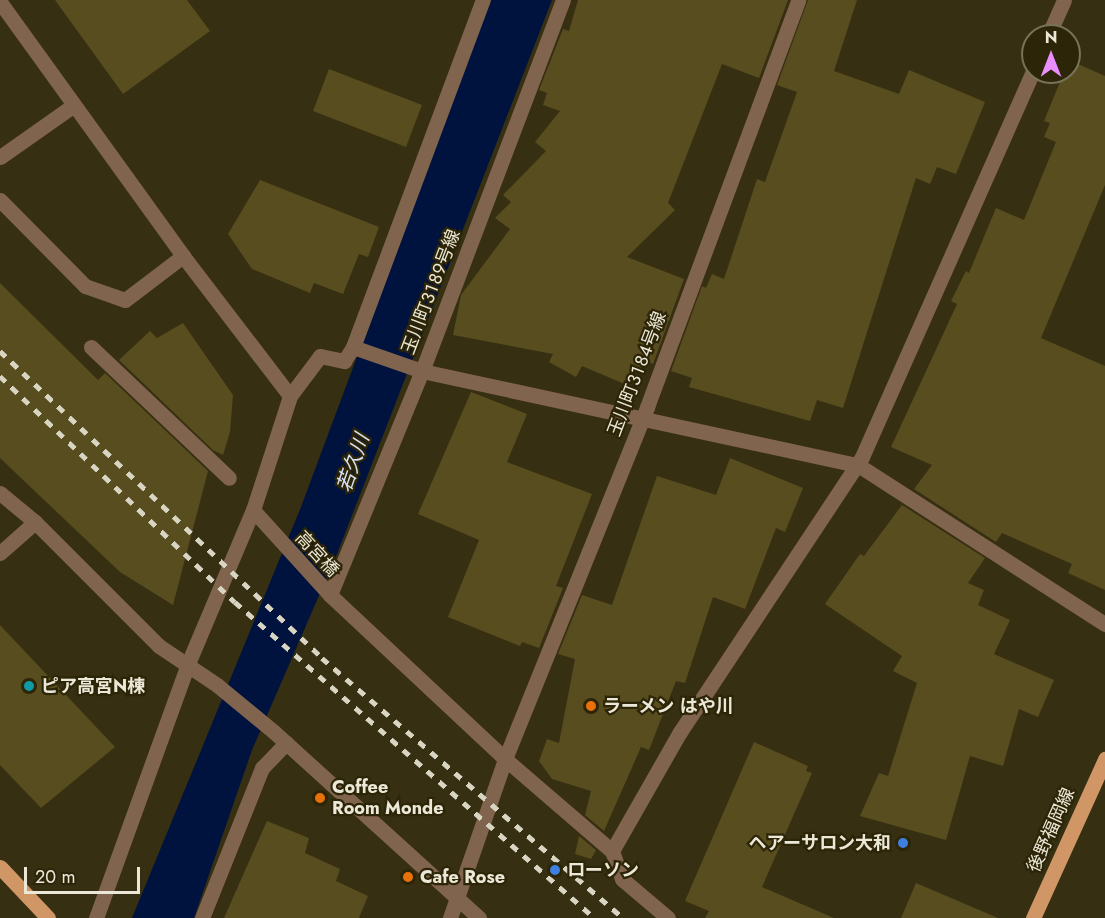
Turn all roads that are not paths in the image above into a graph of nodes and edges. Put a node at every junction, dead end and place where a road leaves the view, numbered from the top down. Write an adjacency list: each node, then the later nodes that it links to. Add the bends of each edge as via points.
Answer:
1 (483, 0): 13 (street)
2 (563, 0): 14 (street, 玉川町３１８９号線)
3 (798, 0): 16 (street, 玉川町３１８４号線)
4 (1064, 0): 6 (street)
5 (0, 2): 8 (street)
6 (1053, 24)
7 (1027, 84): 17 (street)
8 (74, 105): 9 (street); 11 (street)
9 (0, 157)
10 (0, 200): 11 (street, via 85,286 125,300)
11 (183, 256): 15 (street)
12 (91, 347): 18 (street)
13 (353, 347): 14 (street); 15 (street, via 344,361 320,356)
14 (422, 371): 16 (street); 23 (street, 玉川町３１８９号線)
15 (290, 396): 20 (street)
16 (641, 417): 17 (street); 27 (street, 玉川町３１８４号線)
17 (858, 465): 24 (street); 29 (street, via 680,732)
18 (229, 478)
19 (0, 493): 21 (street)
20 (253, 510): 23 (street, 高宮橋); 25 (street)
21 (35, 522): 22 (street); 25 (street, via 159,646)
22 (0, 553)
23 (330, 595): 27 (street, 高宮橋)
24 (1105, 624)
25 (188, 666): 26 (street); 33 (street)
26 (286, 743): 31 (street); 34 (street, via 262,768)
27 (505, 759): 29 (street, 高宮橋); 31 (street, 玉川町３１８４号線)
28 (1105, 759): 38 (main road, 後野福岡線)
29 (612, 851): 37 (street, via 622,879)
30 (0, 867): 32 (main road)
31 (457, 897): 35 (street, 玉川町３１８４号線); 36 (street)
32 (48, 918)
33 (96, 918)
34 (202, 918)
35 (450, 918)
36 (479, 918)
37 (668, 918)
38 (1033, 918)

